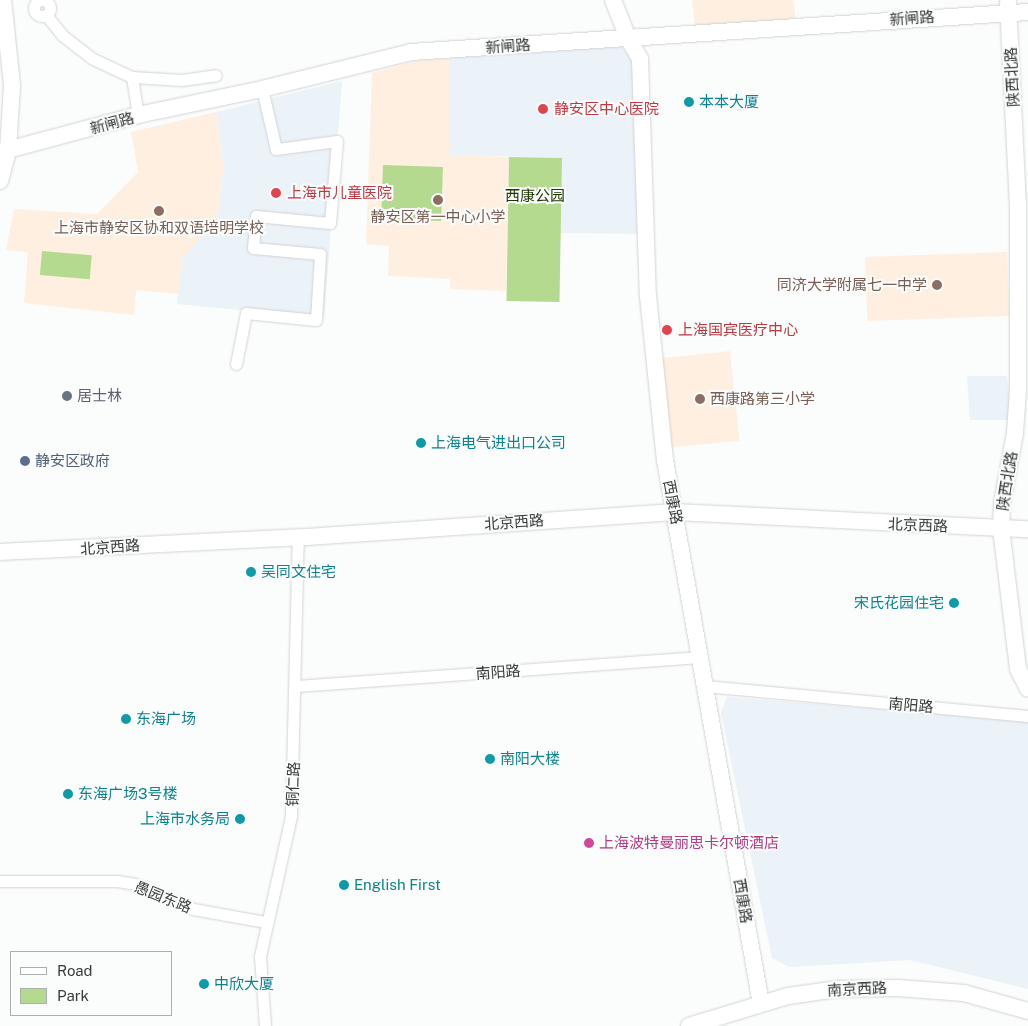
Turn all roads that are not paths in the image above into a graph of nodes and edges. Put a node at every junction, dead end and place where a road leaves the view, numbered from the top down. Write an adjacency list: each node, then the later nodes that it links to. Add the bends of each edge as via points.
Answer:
1 (3, 0): 11 (main road, via 12,85)
2 (613, 0): 6 (main road, 西康路)
3 (1009, 5): 4 (main road, 新闸路); 6 (main road, 新闸路); 15 (main road, 陕西北路, via 1018,205 1018,390)
4 (1028, 12)
5 (46, 15): 8 (street, via 62,35 91,58)
6 (628, 38): 9 (main road, 新闸路, via 411,52); 14 (main road, 西康路, via 640,59 649,306 665,460)
7 (216, 75): 8 (street, via 182,80)
8 (132, 77): 10 (street)
9 (262, 89): 10 (main road, 新闸路); 13 (street, via 276,149 336,141 330,223 256,216 253,248 320,254 316,320 246,314)
10 (138, 115): 11 (main road, 新闸路)
11 (4, 152): 12 (main road)
12 (0, 181)
13 (236, 364)
14 (675, 512): 15 (main road, 北京西路); 17 (main road, 北京西路); 19 (main road, 西康路)
15 (1001, 528): 16 (main road, 北京西路); 22 (main road, 陕西北路, via 1018,669)
16 (1028, 529)
17 (298, 538): 18 (main road, 北京西路); 20 (street, 铜仁路)
18 (0, 552)
19 (701, 658): 20 (street, 南阳路); 21 (main road, 西康路)
20 (295, 686): 25 (street, 铜仁路, via 292,816)
21 (705, 686): 23 (street, 南阳路); 26 (main road, 西康路)
22 (1028, 689)
23 (1028, 716)
24 (0, 882): 25 (street, 愚园东路, via 117,881 135,884 210,914)
25 (265, 922): 28 (street, 铜仁路, via 260,956)
26 (761, 1004): 27 (main road, 南京西路, via 788,996 837,989 898,988 964,993); 29 (main road, 南京西路)
27 (1028, 1011)
28 (265, 1026)
29 (689, 1026)

